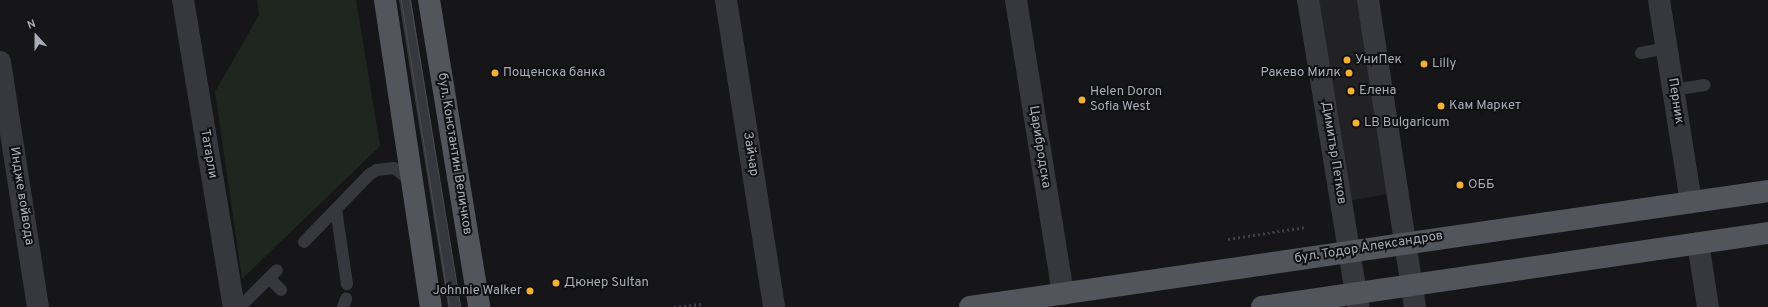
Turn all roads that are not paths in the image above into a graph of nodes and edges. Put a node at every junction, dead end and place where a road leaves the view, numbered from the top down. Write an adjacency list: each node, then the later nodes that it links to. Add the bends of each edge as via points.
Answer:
1 (183, 0): 31 (street, Татарли)
2 (385, 0): 16 (main road)
3 (405, 0): 34 (lane, бул. Константин Величков)
4 (429, 0): 35 (main road, бул. Константин Величков)
5 (726, 0): 36 (street, Зайчар)
6 (1016, 0): 28 (street, Царибродска)
7 (1308, 0): 24 (street, Димитър Петков)
8 (1368, 0): 23 (street)
9 (1659, 0): 10 (street, Перник)
10 (1667, 48): 11 (lane); 14 (street, Перник)
11 (1641, 53)
12 (0, 62): 15 (street, Индже войвода)
13 (1705, 85): 14 (lane)
14 (1673, 90): 18 (street, Перник)
15 (6, 142): 30 (street, Индже войвода)
16 (413, 184): 19 (lane, via 408,177 394,168 377,170); 33 (main road)
17 (1768, 191): 18 (main road, бул. Тодор Александров)
18 (1691, 202): 23 (main road, бул. Тодор Александров)
19 (336, 209): 21 (lane); 25 (lane)
20 (1768, 232): 22 (main road)
21 (304, 242)
22 (1698, 242): 26 (main road); 40 (street)
23 (1406, 243): 24 (main road, бул. Тодор Александров); 26 (street)
24 (1349, 251): 28 (main road, бул. Тодор Александров); 29 (street, Димитър Петков)
25 (347, 284)
26 (1412, 284): 29 (main road); 39 (street)
27 (281, 290): 32 (lane, via 273,274)
28 (1062, 294): 37 (main road, бул. Тодор Александров)
29 (1357, 300): 38 (main road)
30 (38, 307)
31 (234, 307)
32 (240, 307)
33 (431, 307)
34 (454, 307)
35 (479, 307)
36 (774, 307)
37 (970, 307)
38 (1262, 307)
39 (1416, 307)
40 (1708, 307)

